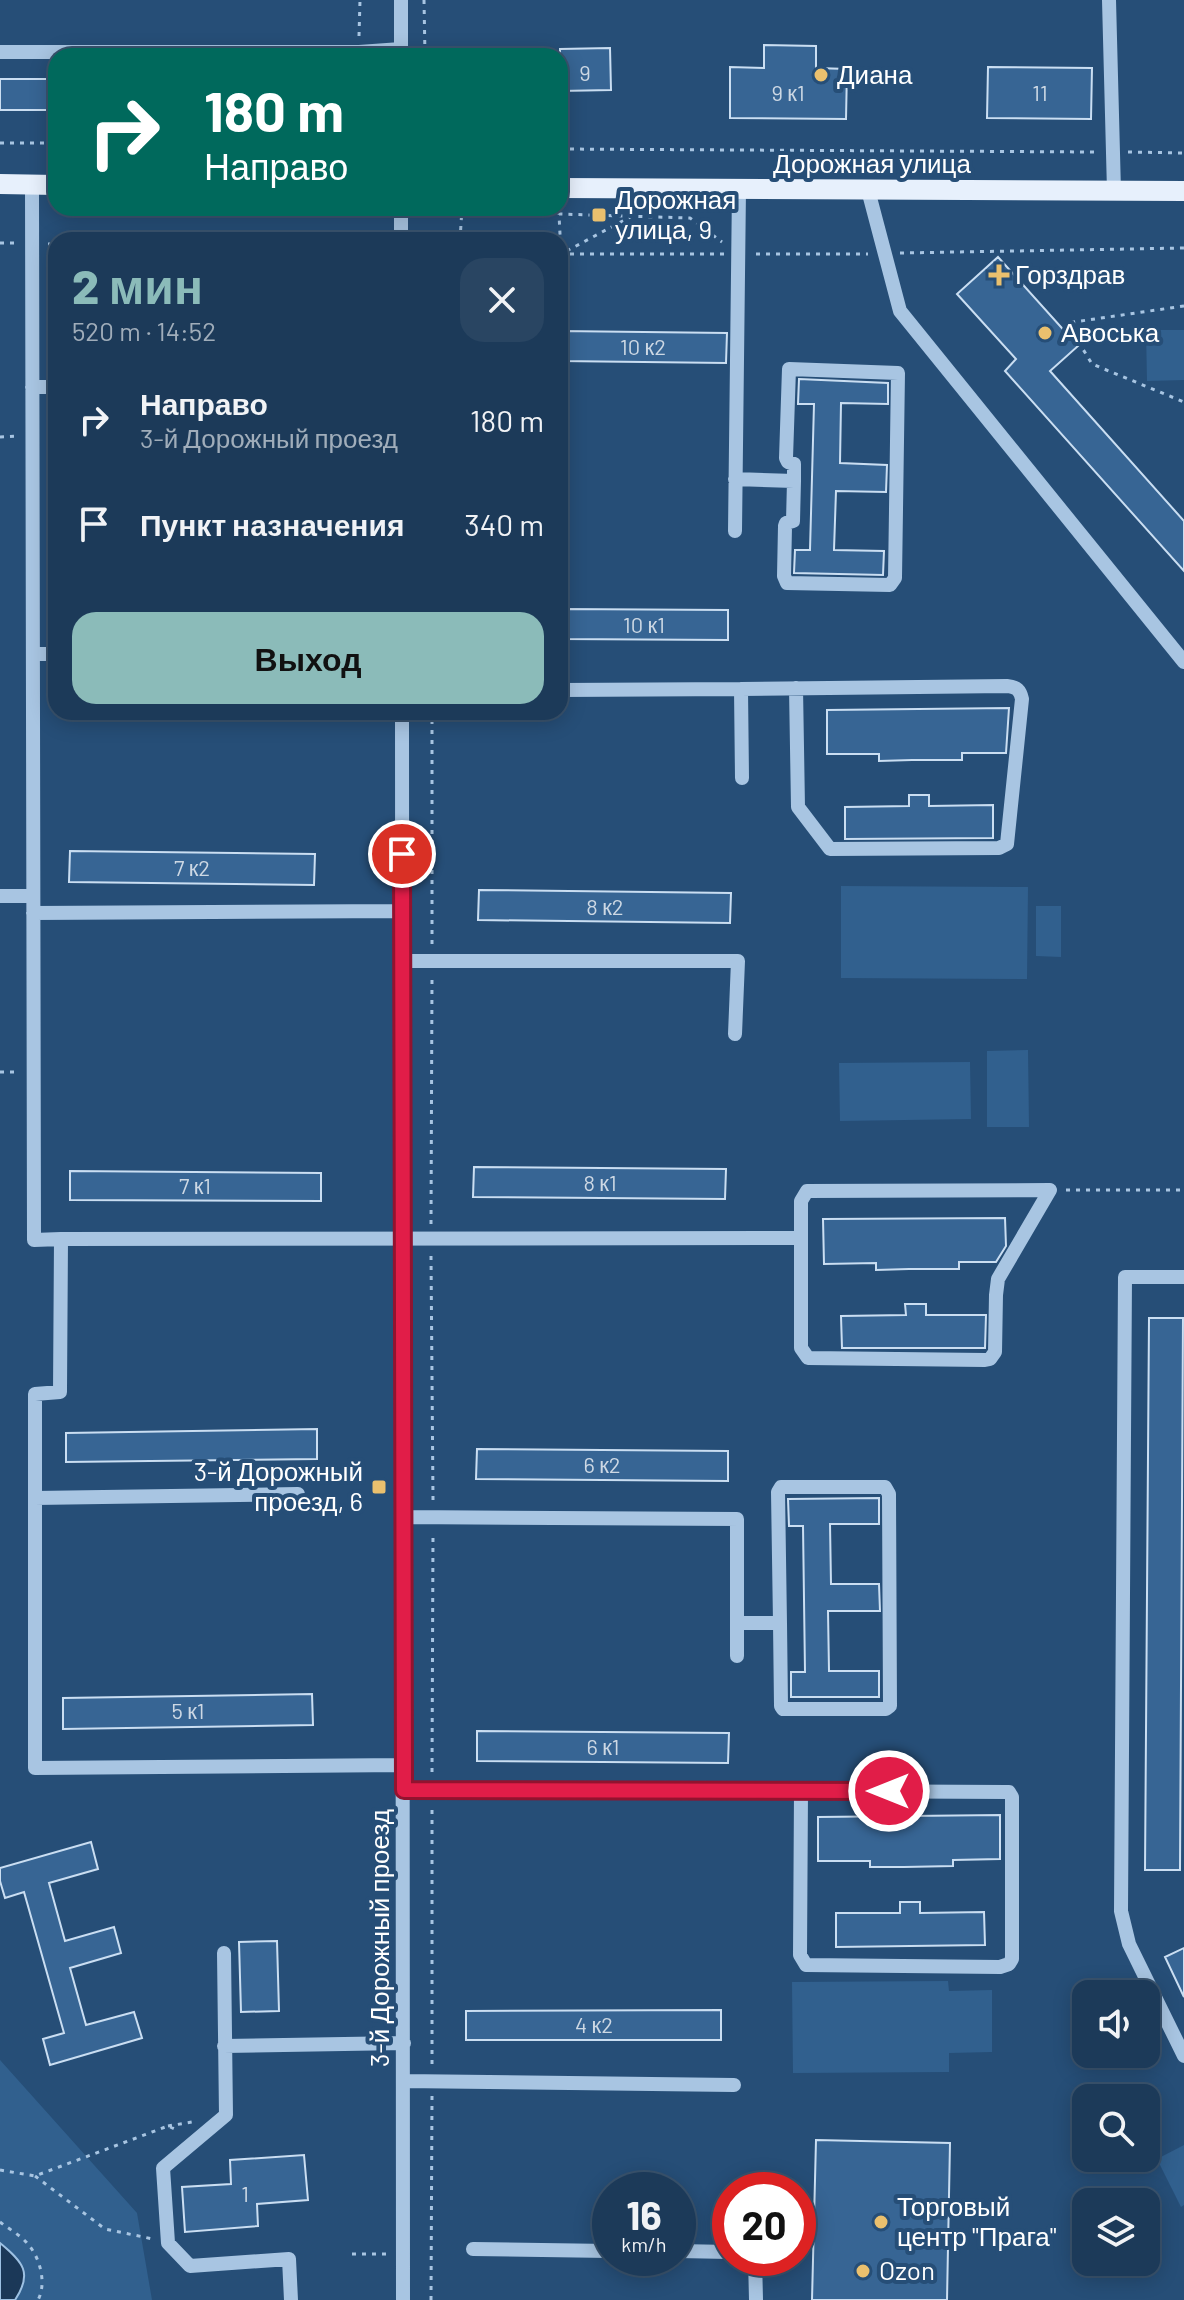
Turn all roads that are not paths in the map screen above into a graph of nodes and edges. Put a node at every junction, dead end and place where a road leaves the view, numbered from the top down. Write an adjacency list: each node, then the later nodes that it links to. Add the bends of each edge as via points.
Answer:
1 (401, 0): 3 (street)
2 (1109, 0): 12 (street)
3 (401, 48)
4 (0, 52): 5 (street)
5 (48, 52)
6 (0, 184): 7 (main road)
7 (32, 185): 8 (main road); 14 (street)
8 (48, 185)
9 (568, 188): 10 (main road, Дорожная улица)
10 (739, 189): 11 (main road, Дорожная улица); 16 (street)
11 (868, 190): 12 (main road, Дорожная улица); 21 (street, via 900,311)
12 (1114, 191): 13 (main road, Дорожная улица)
13 (1184, 191)
14 (32, 387): 15 (street); 19 (street)
15 (48, 387)
16 (735, 479): 17 (street); 18 (street)
17 (794, 481): 17 (street, via 793,519 785,526 784,580 893,583 898,373 789,369 786,458 794,464)
18 (735, 531)
19 (33, 654): 20 (street); 28 (street)
20 (48, 654)
21 (1184, 662)
22 (796, 688): 22 (street, via 1018,689 1022,699 1007,844 830,849 798,807); 23 (street)
23 (741, 689): 24 (street); 26 (street)
24 (568, 690)
25 (402, 720): 29 (street, 3-й Дорожный проезд)
26 (742, 778)
27 (0, 896): 28 (street)
28 (33, 896): 30 (street)
29 (402, 911): 30 (street); 31 (street, 3-й Дорожный проезд)
30 (33, 913): 35 (street, via 34,1240)
31 (402, 961): 32 (street, via 738,961); 33 (street, 3-й Дорожный проезд)
32 (735, 1034)
33 (402, 1237): 34 (street); 35 (street); 39 (street, 3-й Дорожный проезд)
34 (801, 1238): 34 (street, via 801,1201 807,1191 1050,1190 998,1279 995,1352 990,1359 808,1358 801,1348)
35 (61, 1239): 38 (street, via 60,1392 35,1394)
36 (1184, 1277): 49 (street, via 1125,1277 1121,1911 1129,1944)
37 (298, 1494): 38 (street)
38 (35, 1498): 43 (street, via 35,1768)
39 (403, 1517): 40 (street, via 737,1519); 43 (street, 3-й Дорожный проезд)
40 (737, 1623): 41 (street); 42 (street)
41 (780, 1623): 41 (street, via 779,1489 885,1487 890,1706 783,1709)
42 (737, 1656)
43 (404, 1765): 44 (street, 3-й Дорожный проезд)
44 (404, 1790): 45 (street); 47 (street, 3-й Дорожный проезд)
45 (801, 1791): 45 (street, via 800,1955 806,1965 1009,1964 1009,1792)
46 (224, 1953): 48 (street)
47 (404, 2043): 48 (street); 50 (street, 3-й Дорожный проезд)
48 (224, 2046): 55 (street, via 226,2115 163,2168 168,2243 190,2266 289,2259)
49 (1184, 2056)
50 (403, 2081): 51 (street); 56 (street, 3-й Дорожный проезд)
51 (734, 2085)
52 (473, 2249): 53 (street)
53 (592, 2251)
54 (755, 2276): 57 (street)
55 (291, 2300)
56 (403, 2300)
57 (756, 2300)

